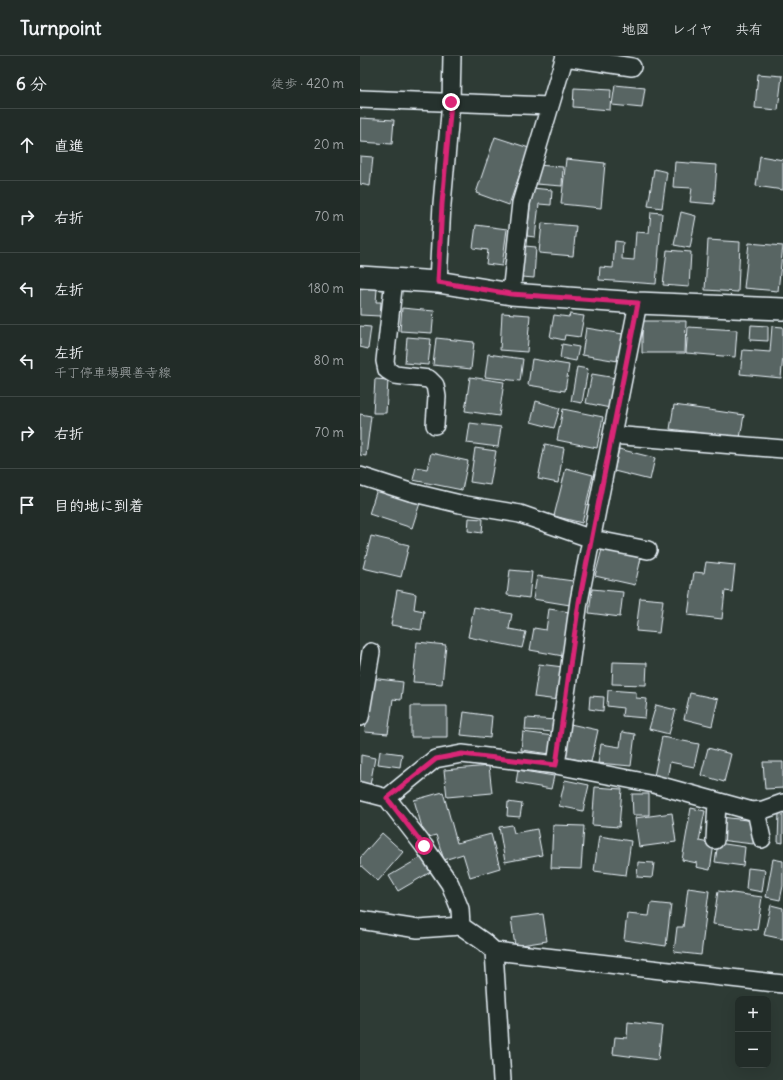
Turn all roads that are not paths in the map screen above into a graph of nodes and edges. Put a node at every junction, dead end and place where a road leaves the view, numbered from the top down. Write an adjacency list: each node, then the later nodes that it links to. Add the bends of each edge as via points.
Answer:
1 (452, 56): 5 (street)
2 (565, 56): 3 (street); 6 (street)
3 (632, 67)
4 (360, 99): 5 (street)
5 (451, 102): 6 (street); 9 (street)
6 (550, 106): 10 (street, via 522,204)
7 (360, 277): 8 (main road)
8 (394, 279): 9 (main road); 13 (street, via 385,361 387,370 395,375 429,379 435,385)
9 (438, 282): 10 (main road)
10 (511, 294): 11 (main road)
11 (638, 303): 12 (main road); 14 (street)
12 (783, 308)
13 (435, 425)
14 (612, 435): 15 (street); 17 (street)
15 (783, 449)
16 (360, 476): 17 (street, via 460,504 520,514)
17 (592, 539): 18 (street); 21 (street, via 579,602)
18 (648, 550)
19 (371, 652): 20 (street)
20 (360, 717)
21 (556, 765): 23 (street, via 462,754 436,759); 24 (street, via 654,784)
22 (360, 791): 23 (street)
23 (387, 798): 30 (street, via 450,884 460,910)
24 (717, 802): 26 (street); 28 (street)
25 (783, 803): 26 (street)
26 (756, 811): 27 (street)
27 (762, 839)
28 (715, 840)
29 (360, 920): 30 (street, via 418,928)
30 (462, 926): 31 (street)
31 (494, 951): 32 (street); 33 (street)
32 (783, 984)
33 (502, 1080)

